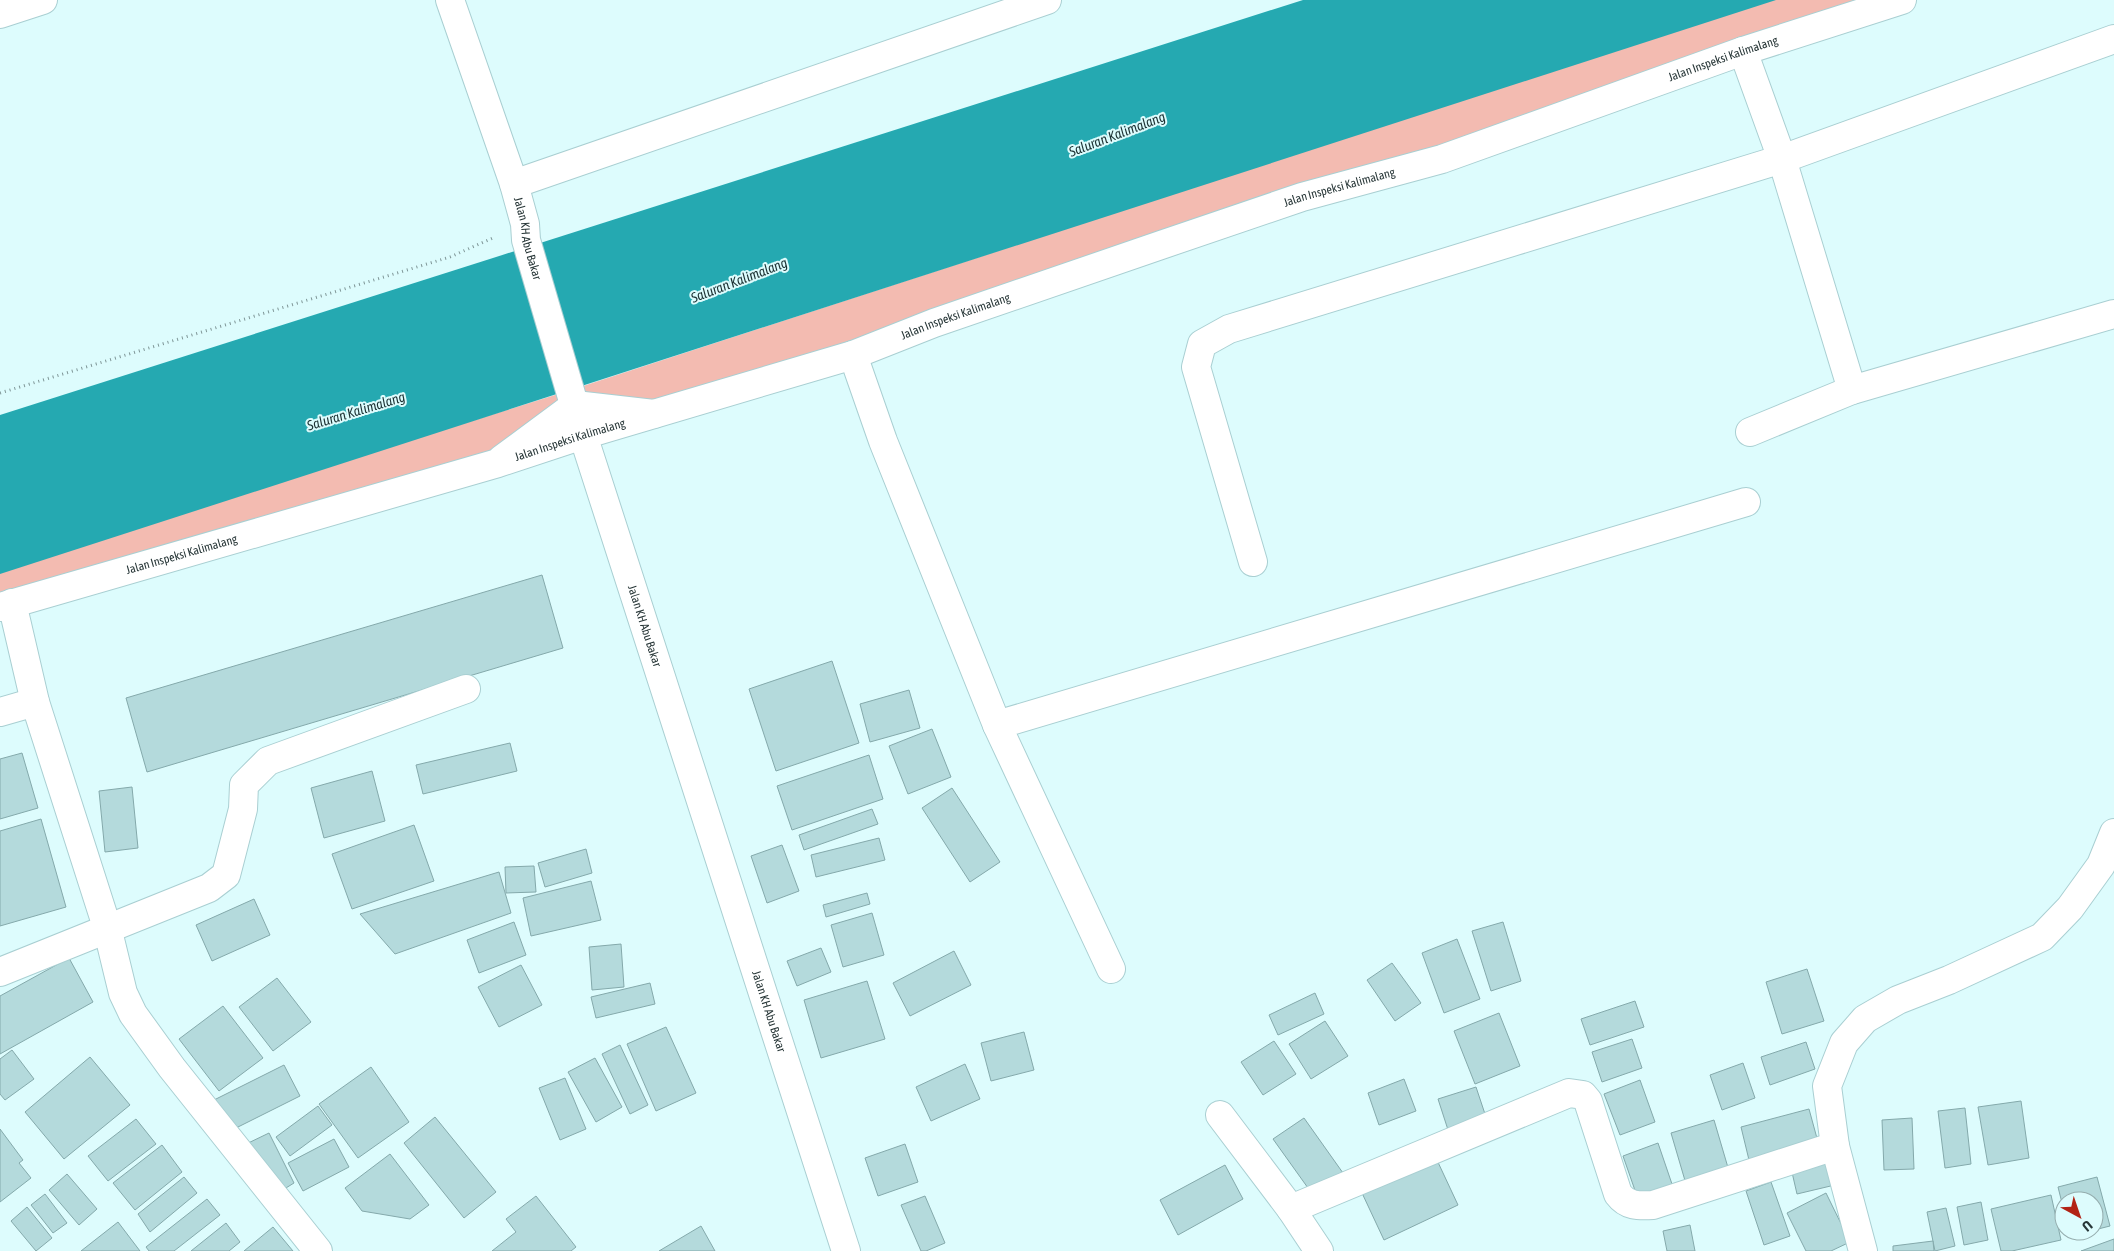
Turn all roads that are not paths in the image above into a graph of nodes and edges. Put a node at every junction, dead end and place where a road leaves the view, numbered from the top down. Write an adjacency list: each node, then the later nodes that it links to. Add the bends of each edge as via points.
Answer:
1 (43, 0): 5 (street)
2 (450, 0): 9 (street, Jalan KH Abu Bakar)
3 (1047, 0): 9 (street)
4 (1902, 0): 7 (street, Jalan Inspeksi Kalimalang)
5 (0, 14)
6 (2114, 39): 8 (street)
7 (1743, 51): 8 (street); 11 (street, Jalan Inspeksi Kalimalang, via 1442,159 1302,197 934,323)
8 (1782, 160): 12 (street); 19 (street, via 1229,329 1202,344 1196,366)
9 (514, 184): 13 (street, Jalan KH Abu Bakar)
10 (2114, 314): 12 (street)
11 (853, 355): 14 (street, Jalan Inspeksi Kalimalang); 24 (street, via 883,441)
12 (1852, 390): 15 (street)
13 (575, 404): 14 (street); 16 (street, Jalan KH Abu Bakar); 17 (street)
14 (654, 414): 16 (street, Jalan Inspeksi Kalimalang)
15 (1750, 432)
16 (583, 435): 17 (street, Jalan Inspeksi Kalimalang); 33 (street, Jalan KH Abu Bakar)
17 (498, 463): 20 (street, Jalan Inspeksi Kalimalang)
18 (1746, 502): 24 (street)
19 (1253, 562)
20 (6, 605): 22 (street)
21 (466, 689): 26 (street, via 268,761 244,785 243,809 226,875 209,888)
22 (35, 702): 23 (street); 26 (street)
23 (0, 712)
24 (997, 725): 27 (street)
25 (2114, 833): 30 (street, via 2101,866 2070,908 2042,937 1898,1000 1864,1019 1844,1043 1827,1086)
26 (108, 927): 28 (street); 32 (street, via 123,992 133,1014)
27 (1111, 969)
28 (0, 972)
29 (1220, 1115): 31 (street)
30 (1835, 1146): 31 (street, via 1653,1205 1639,1206 1625,1203 1618,1194 1588,1101 1583,1095 1569,1093); 35 (street)
31 (1291, 1209): 34 (street)
32 (318, 1251)
33 (846, 1251)
34 (1319, 1251)
35 (1863, 1251)

